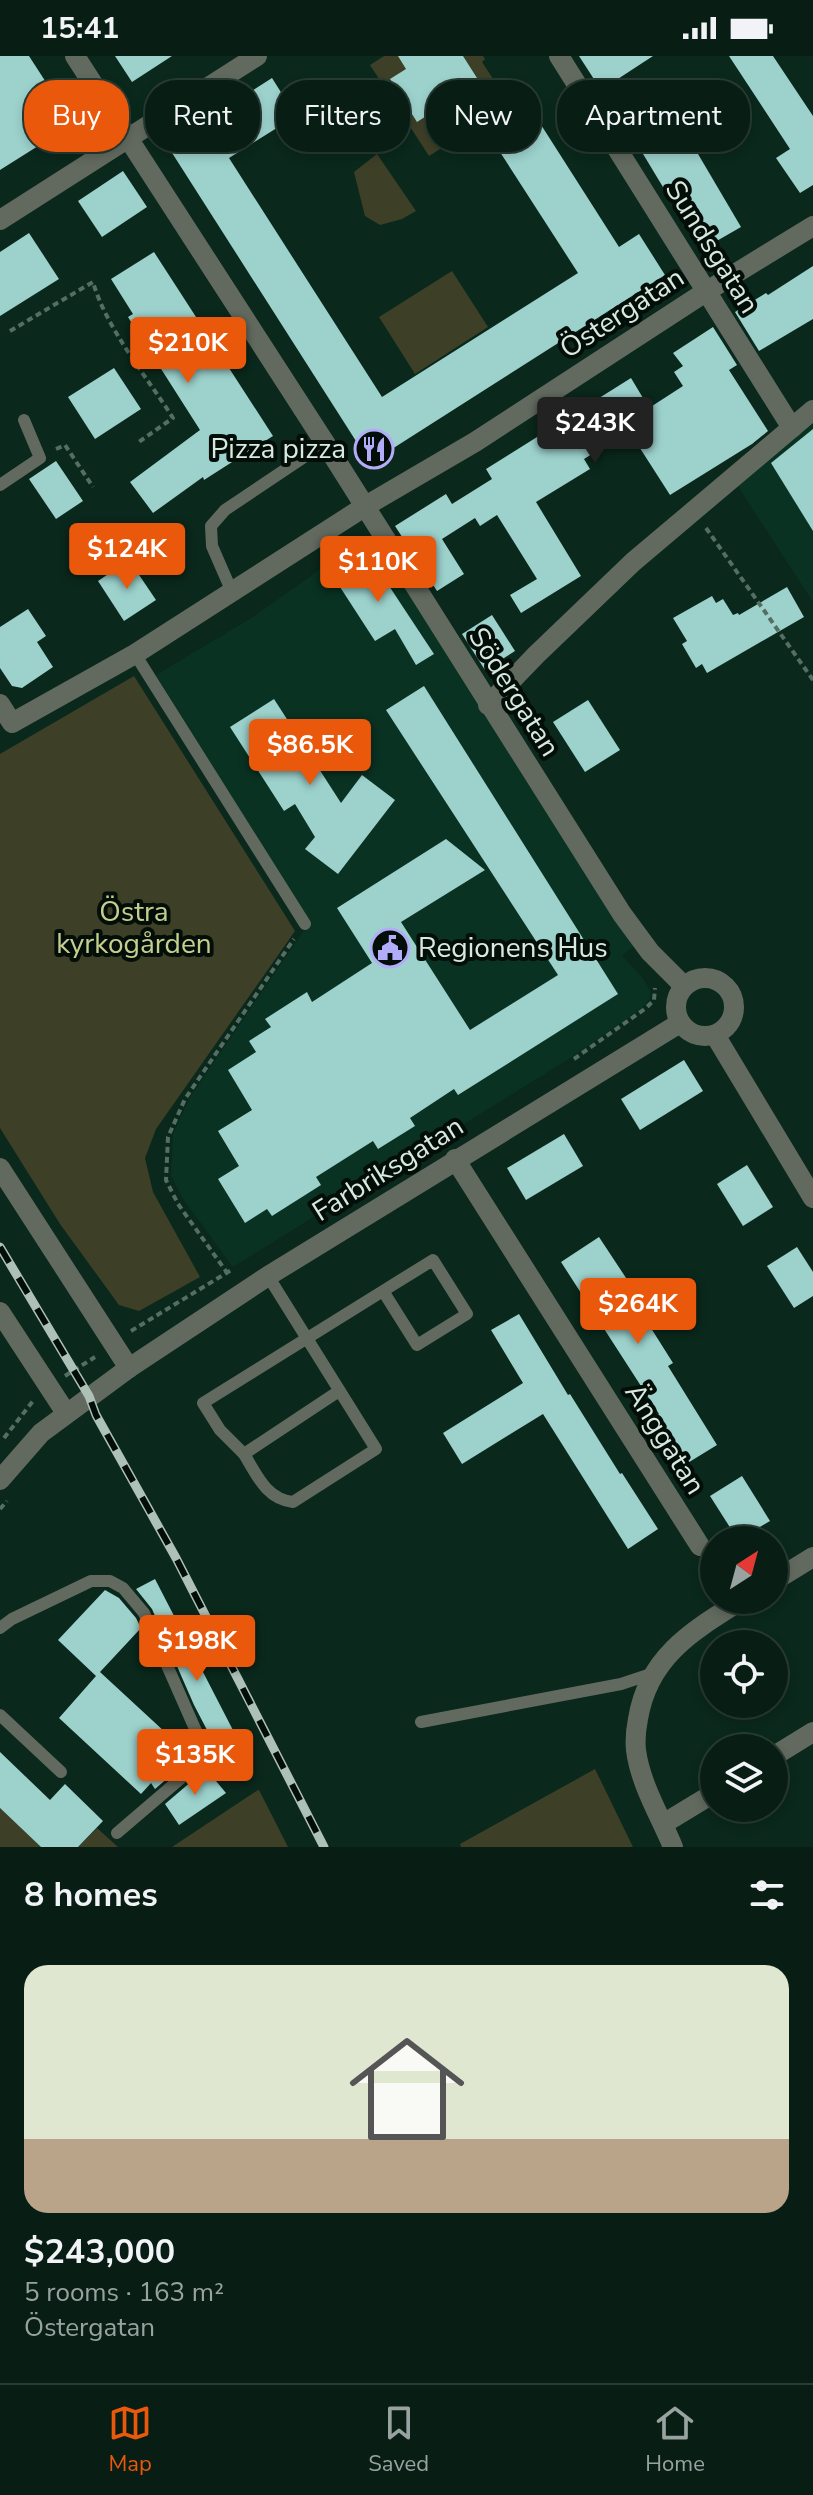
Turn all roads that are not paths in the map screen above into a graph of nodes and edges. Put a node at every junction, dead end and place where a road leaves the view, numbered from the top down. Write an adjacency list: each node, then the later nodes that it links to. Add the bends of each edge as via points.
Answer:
1 (75, 56): 4 (street, Södergatan)
2 (257, 56): 5 (street)
3 (559, 56): 10 (street, Sundsgatan)
4 (90, 80)
5 (129, 138)
6 (129, 141): 14 (street, Södergatan)
7 (107, 152): 8 (street)
8 (0, 220)
9 (813, 226): 10 (street, Östergatan)
10 (707, 291): 13 (street, Sundsgatan); 16 (street, Östergatan, via 475,442)
11 (813, 410): 13 (street)
12 (24, 420): 15 (lane, via 40,458)
13 (792, 428): 20 (street, via 693,509)
14 (325, 443): 16 (street, Södergatan); 17 (lane, via 225,510 211,526 212,546)
15 (0, 485)
16 (364, 507): 17 (street, Östergatan); 20 (street, Södergatan)
17 (232, 592): 18 (street, Östergatan)
18 (135, 654): 19 (street, Östergatan, via 12,723); 21 (lane)
19 (0, 704)
20 (488, 705): 22 (street, Södergatan, via 622,914)
21 (305, 924)
22 (684, 986): 23 (street, via 676,1003); 24 (street, via 708,978 730,991 733,1017)
23 (680, 1023): 24 (street, via 695,1035); 25 (street, Farbriksgatan)
24 (715, 1035): 27 (street)
25 (455, 1159): 28 (street, Farbriksgatan); 37 (street, Änggatan)
26 (0, 1168): 32 (street)
27 (813, 1198)
28 (268, 1276): 31 (lane); 32 (street, Farbriksgatan)
29 (383, 1291): 29 (lane, via 417,1345 467,1314 433,1260); 31 (lane)
30 (0, 1312): 34 (street)
31 (307, 1337): 33 (lane); 35 (lane, via 203,1403)
32 (129, 1368): 34 (street, Farbriksgatan)
33 (339, 1391): 35 (lane); 35 (lane, via 376,1449 293,1502 278,1500)
34 (66, 1413): 36 (street, Farbriksgatan)
35 (244, 1454)
36 (0, 1480)
37 (700, 1546)
38 (813, 1557): 39 (street)
39 (788, 1572)
40 (721, 1614): 42 (street, via 689,1635)
41 (0, 1628): 50 (lane, via 91,1581 110,1581 123,1588 144,1613 207,1756)
42 (651, 1674): 44 (lane); 49 (street, via 642,1695 636,1749)
43 (0, 1715): 47 (lane)
44 (421, 1722)
45 (813, 1732): 46 (street)
46 (788, 1747)
47 (61, 1772)
48 (700, 1802): 49 (street)
49 (663, 1824): 51 (street)
50 (117, 1833)
51 (673, 1847)

